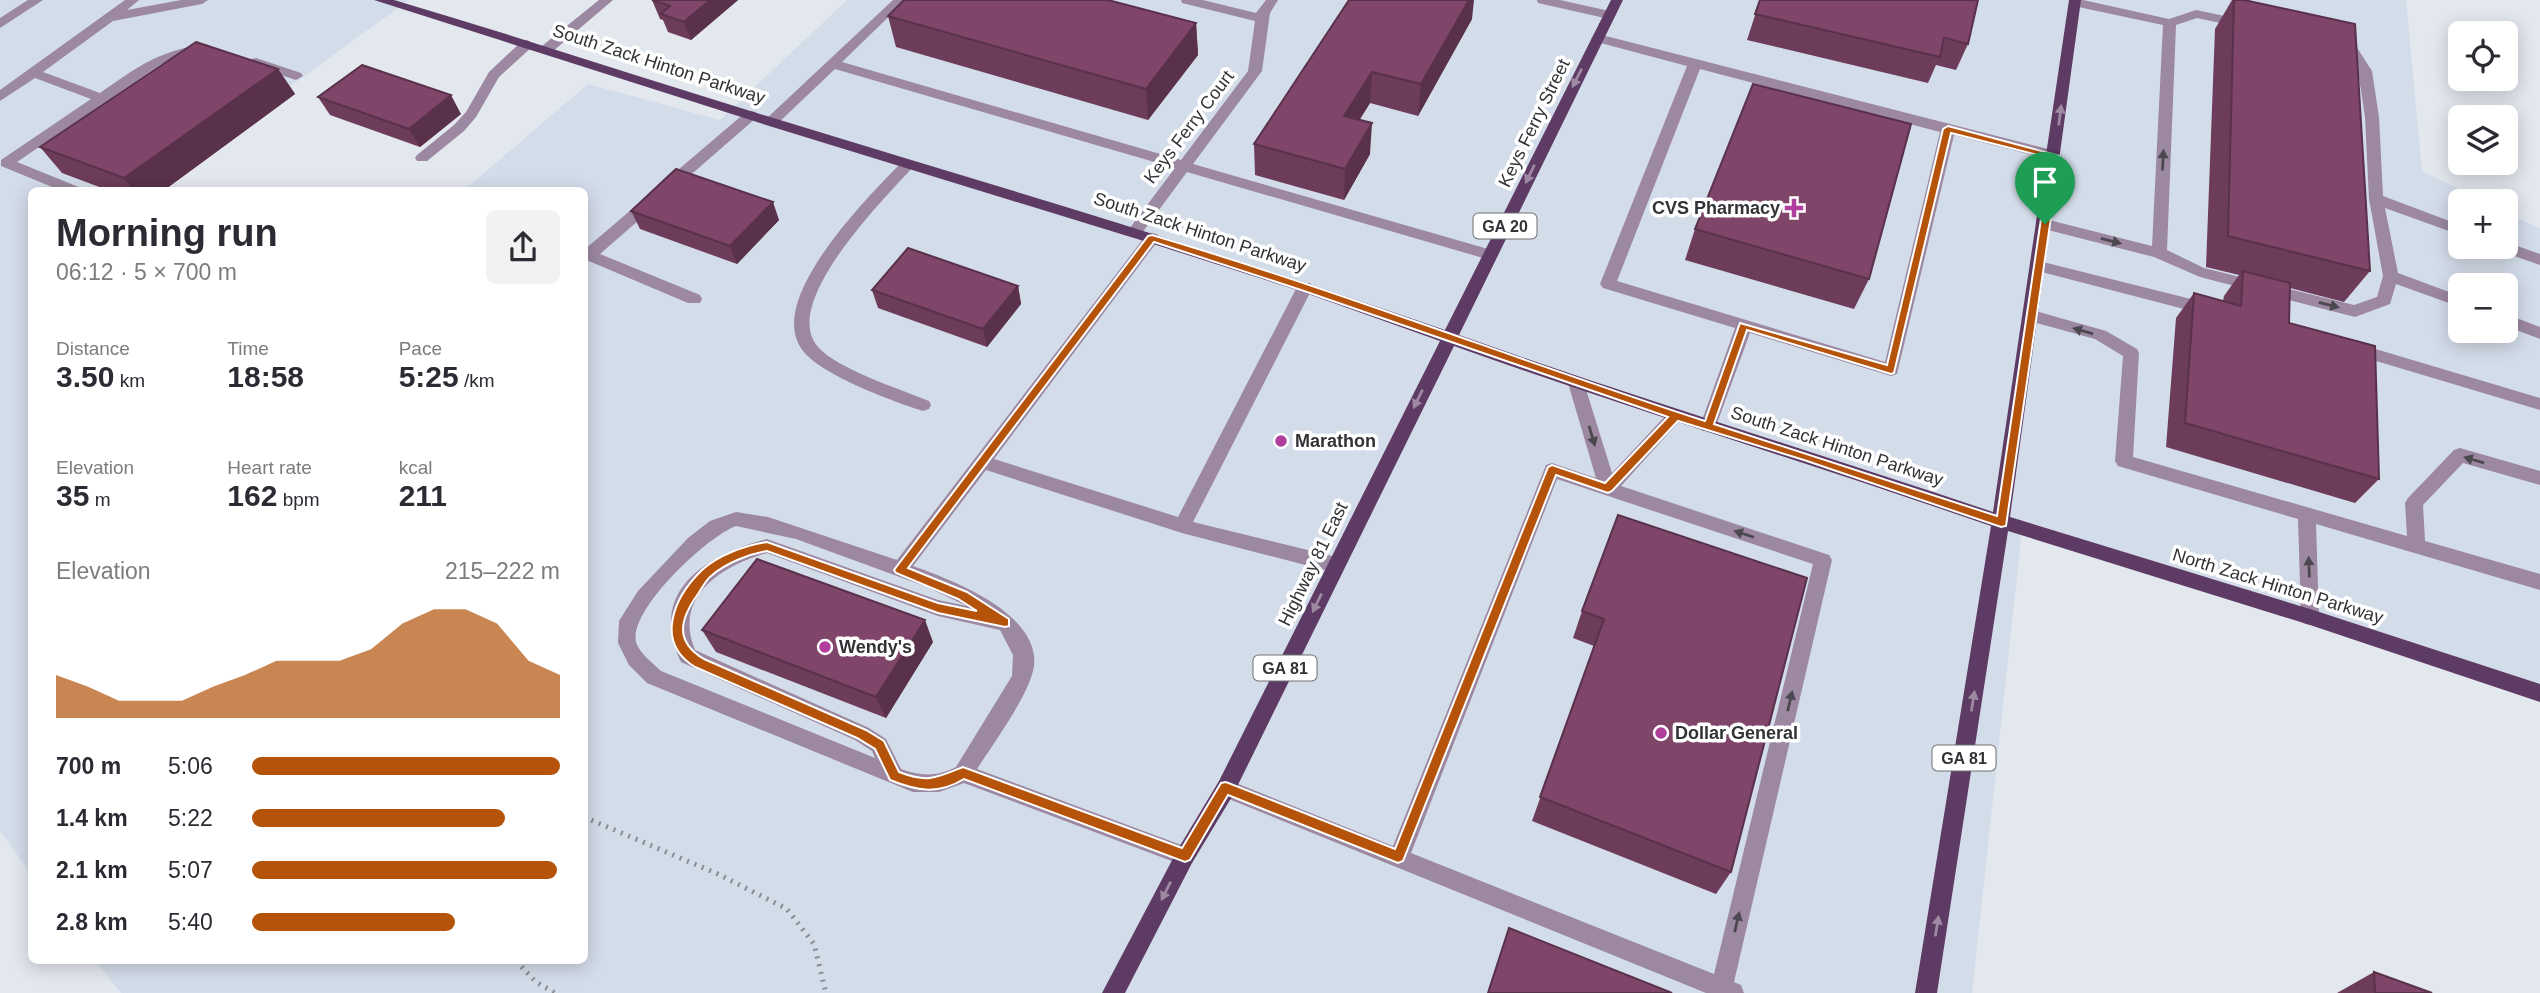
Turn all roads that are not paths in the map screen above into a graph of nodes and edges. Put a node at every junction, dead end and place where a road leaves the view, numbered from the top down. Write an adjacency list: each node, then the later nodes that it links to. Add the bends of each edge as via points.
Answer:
1 (37, 0): 17 (street)
2 (132, 0): 14 (street)
3 (202, 0): 14 (street)
4 (380, 0): 12 (main road, South Zack Hinton Parkway)
5 (607, 0): 22 (street)
6 (900, 0): 26 (street)
7 (1187, 0): 15 (street)
8 (1272, 0): 15 (street, Keys Ferry Court)
9 (1543, 0): 13 (street)
10 (1616, 0): 13 (main road, Keys Ferry Street / GA 20)
11 (2074, 1): 16 (street); 34 (main road, one-way to 11)
12 (409, 3): 21 (main road, South Zack Hinton Parkway)
13 (1609, 15): 19 (main road, Keys Ferry Street / GA 20)
14 (109, 18): 27 (street)
15 (1264, 19): 37 (street, Keys Ferry Court, via 1255,71)
16 (2170, 23): 18 (street, via 2196,14); 45 (street, one-way to 16)
17 (0, 24)
18 (2263, 28)
19 (1598, 38): 25 (street); 46 (main road, Keys Ferry Street / GA 20, one-way to 46)
20 (2325, 41): 39 (street, via 2349,46 2365,71)
21 (527, 44): 22 (main road, South Zack Hinton Parkway); 35 (street, via 494,75 459,128)
22 (547, 49): 31 (main road, South Zack Hinton Parkway)
23 (223, 52): 30 (street, via 200,48 178,52 156,61)
24 (246, 59): 28 (street)
25 (1692, 63): 33 (street); 56 (street, via 1608,284)
26 (834, 64): 32 (street); 37 (street)
27 (33, 73): 29 (street); 30 (street)
28 (296, 76)
29 (0, 97)
30 (101, 98): 38 (street, via 6,163)
31 (751, 115): 32 (main road, South Zack Hinton Parkway); 52 (street, via 589,255)
32 (771, 122): 36 (main road, South Zack Hinton Parkway)
33 (1948, 129): 34 (street); 56 (street, via 1891,370)
34 (2055, 156): 40 (main road)
35 (422, 158)
36 (908, 164): 42 (main road, South Zack Hinton Parkway); 62 (street, via 833,248 805,302 800,330 809,349)
37 (1184, 167): 42 (street, Keys Ferry Court); 46 (street)
38 (66, 187)
39 (2376, 198): 41 (street); 49 (street)
40 (2045, 224): 45 (street, one-way to 45); 48 (main road)
41 (2448, 225)
42 (1134, 233): 43 (main road, South Zack Hinton Parkway)
43 (1152, 238): 50 (main road, South Zack Hinton Parkway); 65 (street)
44 (2518, 252): 47 (street)
45 (2159, 253): 49 (street, one-way to 49, via 2200,272 2355,311 2384,300)
46 (1490, 255): 58 (main road, Keys Ferry Street / GA 20)
47 (2540, 260)
48 (2039, 265): 53 (street); 54 (main road)
49 (2391, 276): 51 (street)
50 (1305, 287): 58 (main road, South Zack Hinton Parkway); 70 (street)
51 (2448, 297)
52 (694, 299)
53 (2207, 309)
54 (2032, 316): 68 (street, one-way to 54, via 2124,461 2131,353 2100,335); 69 (main road)
55 (2518, 325): 57 (street)
56 (1744, 326): 64 (street)
57 (2540, 333)
58 (1448, 338): 60 (main road, South Zack Hinton Parkway); 72 (main road, Highway 81 East / GA 81, one-way to 72)
59 (2340, 345): 61 (street)
60 (1576, 383): 63 (main road, South Zack Hinton Parkway); 67 (street, one-way to 67)
61 (2540, 404)
62 (923, 405)
63 (1676, 416): 64 (main road, South Zack Hinton Parkway); 67 (street)
64 (1708, 426): 69 (main road, South Zack Hinton Parkway)
65 (982, 462): 70 (street); 73 (street)
66 (2540, 478): 71 (street, one-way to 71, via 2460,456 2414,503)
67 (1608, 488): 82 (street, via 1552,470); 83 (street, one-way to 67, via 1823,560)
68 (2307, 516): 71 (street); 75 (street, one-way to 68)
69 (2001, 522): 75 (main road, North Zack Hinton Parkway); 85 (main road, GA 81, one-way to 69)
70 (1182, 526): 72 (street)
71 (2416, 547): 74 (street)
72 (1336, 565): 80 (main road, Highway 81 East / GA 81, one-way to 80)
73 (900, 570): 76 (street, via 963,596); 79 (street, via 784,527 736,519 694,542 645,596 628,621 627,632 636,659 654,677)
74 (2540, 582)
75 (2310, 617): 77 (main road, North Zack Hinton Parkway)
76 (1005, 622): 78 (street, via 1022,651 1024,667); 79 (street, via 938,608 767,546 726,559 690,592 677,625 679,642 688,656 862,734 879,745)
77 (2540, 693)
78 (963, 773): 79 (street, via 932,785); 81 (street)
79 (894, 776)
80 (1226, 788): 81 (main road, Highway 81 East / GA 81); 82 (street)
81 (1185, 856): 84 (main road, Highway 81 East / GA 81, one-way to 84)
82 (1398, 857): 83 (street)
83 (1727, 991)
84 (1113, 993)
85 (1926, 993)

